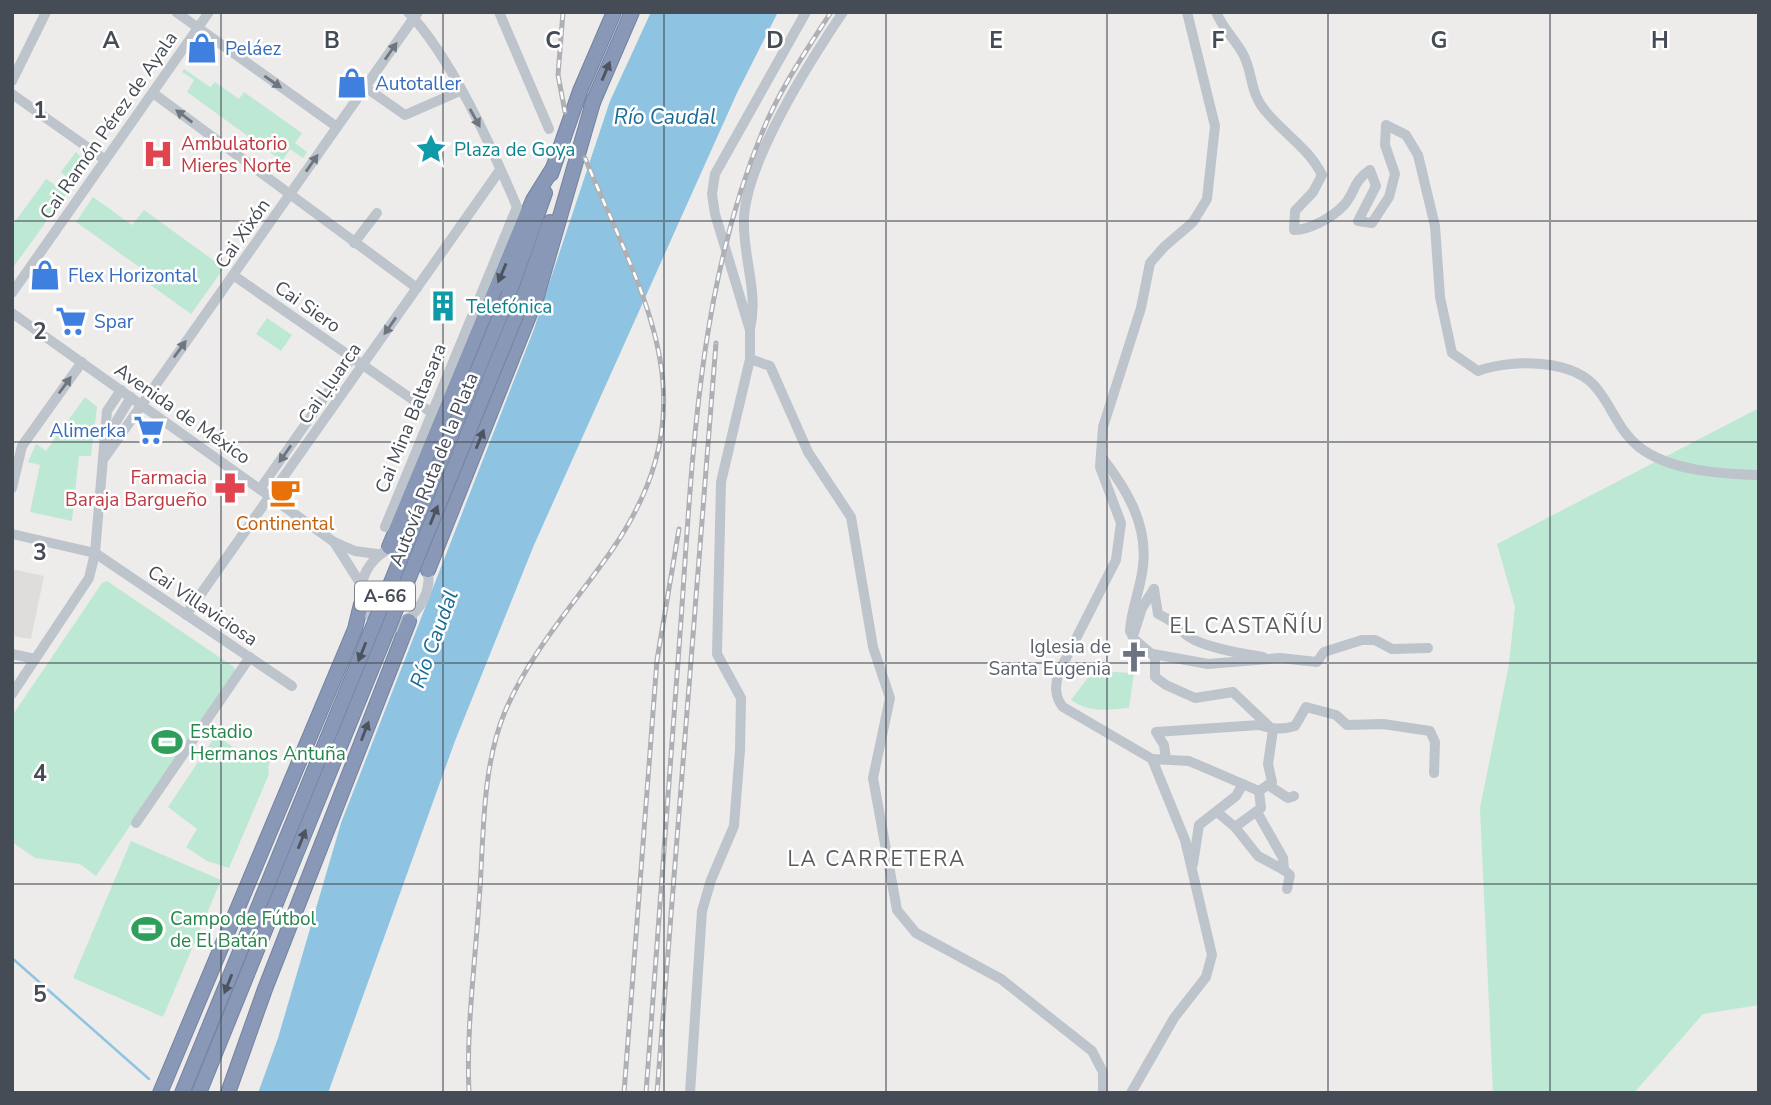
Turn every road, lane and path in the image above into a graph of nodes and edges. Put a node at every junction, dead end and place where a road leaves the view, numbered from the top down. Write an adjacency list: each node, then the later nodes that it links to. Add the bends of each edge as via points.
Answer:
1 (46, 12): 13 (street)
2 (176, 12): 12 (street)
3 (209, 12): 12 (street, Cai Ramón Pérez de Ayala)
4 (499, 12): 20 (street)
5 (614, 12): 22 (highway, Autovía Ruta de la Plata / A-66)
6 (632, 12): 18 (highway, Autovía Ruta de la Plata / A-66, one-way to 6)
7 (806, 12): 32 (street, via 715,174 715,214)
8 (843, 12): 32 (street, via 764,148 746,204 755,310)
9 (1187, 12): 41 (street, via 1215,126 1207,199 1193,222 1150,263 1141,309 1102,427)
10 (1216, 12): 43 (street, via 1244,55 1251,90 1266,113 1313,156 1322,175 1295,212 1294,230 1307,230 1344,205 1357,178 1370,170 1376,186 1358,221 1372,223 1389,197 1395,174 1385,145 1386,125 1406,135 1418,155 1434,226 1440,297 1452,353 1478,372 1521,361 1581,374 1598,389 1619,426 1640,448 1699,469)
11 (413, 14): 14 (street, Cai Xixón, one-way to 11); 15 (street)
12 (198, 28): 16 (street, Cai Ramón Pérez de Ayala); 19 (street, one-way to 19)
13 (12, 81)
14 (365, 87): 15 (street, via 405,115); 19 (street, Cai Xixón)
15 (460, 92): 23 (street, one-way to 23)
16 (153, 93): 21 (street, Cai Ramón Pérez de Ayala); 24 (street, one-way to 16)
17 (12, 94): 21 (street)
18 (594, 99): 30 (highway, Autovía Ruta de la Plata / A-66); 52 (highway, one-way to 18, via 537,296)
19 (337, 127): 24 (street, Cai Xixón, one-way to 19)
20 (548, 129)
21 (104, 159): 29 (street, Cai Ramón Pérez de Ayala)
22 (553, 167): 30 (highway, Autovía Ruta de la Plata / A-66); 50 (highway, one-way to 50, via 533,200)
23 (500, 170): 28 (street, Cai Ḷḷuarca); 40 (street, Cai Mina Baltasara, via 517,207)
24 (290, 195): 26 (street); 27 (street, Cai Xixón)
25 (377, 213): 26 (street)
26 (355, 243): 28 (street)
27 (233, 275): 33 (street, Cai Siero); 39 (street, Cai Xixón, one-way to 27)
28 (417, 288): 36 (street, Cai Ḷḷuarca, one-way to 36)
29 (12, 293)
30 (516, 295): 80 (highway, Autovía Ruta de la Plata / A-66, bridge)
31 (12, 313): 35 (street, Avenida de México)
32 (750, 330): 34 (street)
33 (352, 358): 36 (street, Cai Siero); 45 (street, one-way to 45)
34 (750, 359): 90 (street, via 721,482 717,654 741,698 734,826 702,911); 91 (street, via 770,366 808,452 851,517 873,648 890,698 873,778 897,910 916,933 1001,979 1092,1051 1103,1072)
35 (82, 362): 37 (street, Avenida de México); 44 (street, one-way to 35, via 22,446)
36 (363, 365): 40 (street, Cai Siero); 46 (street, Cai Ḷḷuarca)
37 (121, 390): 38 (street, Avenida de México); 42 (street, via 107,411)
38 (131, 397): 39 (street, Avenida de México); 42 (street, via 110,432)
39 (143, 406): 42 (street, Cai Xixón); 45 (street, Avenida de México)
40 (432, 413): 47 (street, Cai Mina Baltasara)
41 (1101, 456): 57 (street, via 1140,521 1144,564 1131,617); 67 (street, via 1100,467 1121,523 1116,560 1059,671 1056,693 1074,715)
42 (104, 457): 51 (street)
43 (1759, 475)
44 (12, 488)
45 (260, 489): 46 (street, Avenida de México)
46 (271, 497): 49 (street, Avenida de México); 55 (street, Cai Ḷḷuarca)
47 (385, 527)
48 (12, 534): 51 (street)
49 (334, 542): 50 (street, Avenida de México, via 355,551); 53 (street, Avenida de México)
50 (383, 551): 52 (street, via 402,545 411,548 421,555); 53 (street)
51 (95, 553): 55 (street, Cai Villaviciosa); 62 (street, via 89,578)
52 (428, 570): 56 (street, via 424,596)
53 (362, 586): 54 (street)
54 (361, 604): 56 (street, via 369,619 381,625 394,628); 82 (highway, via 355,629)
55 (186, 615): 61 (street, Cai Villaviciosa)
56 (409, 621): 81 (highway, A-66, one-way to 56)
57 (1132, 636): 60 (street); 63 (street, via 1154,589 1158,614 1174,621 1184,633 1205,644)
58 (1428, 648): 63 (street, via 1392,649 1375,640 1362,640 1324,652 1317,662)
59 (12, 654): 62 (street)
60 (1153, 654): 63 (street, via 1208,664); 66 (street, via 1155,677 1166,685 1195,698 1233,692)
61 (250, 657): 64 (street, Cai Villaviciosa); 75 (street)
62 (35, 659): 65 (street)
63 (1273, 659)
64 (292, 686)
65 (12, 694)
66 (1273, 730): 68 (street, via 1259,725 1161,730 1156,732); 69 (street, via 1295,726 1306,707 1336,715 1347,725 1419,727 1430,731 1435,742); 71 (street, via 1268,764 1272,782)
67 (1152, 758): 68 (street); 77 (street)
68 (1166, 759): 70 (street, via 1189,761)
69 (1434, 773)
70 (1243, 784): 71 (street); 73 (street)
71 (1263, 788): 72 (street); 74 (street)
72 (1294, 796)
73 (1217, 812): 76 (street); 77 (street, via 1199,825)
74 (1257, 812): 76 (street); 78 (street, via 1283,858)
75 (136, 823)
76 (1235, 827): 78 (street, via 1258,856)
77 (1192, 868): 92 (street, via 1212,955 1206,977 1174,1018)
78 (1284, 870): 79 (street, via 1290,875)
79 (1287, 889)
80 (269, 900): 85 (highway, Autovía Ruta de la Plata / A-66, one-way to 85); 86 (highway, Autovía Ruta de la Plata / A-66); 87 (highway, via 261,954)
81 (265, 989): 88 (highway); 89 (highway, A-66)
82 (201, 993): 83 (highway); 84 (highway)
83 (154, 1093)
84 (160, 1093)
85 (180, 1093)
86 (199, 1093)
87 (209, 1093)
88 (222, 1093)
89 (228, 1093)
90 (690, 1093)
91 (1103, 1093)
92 (1131, 1093)

